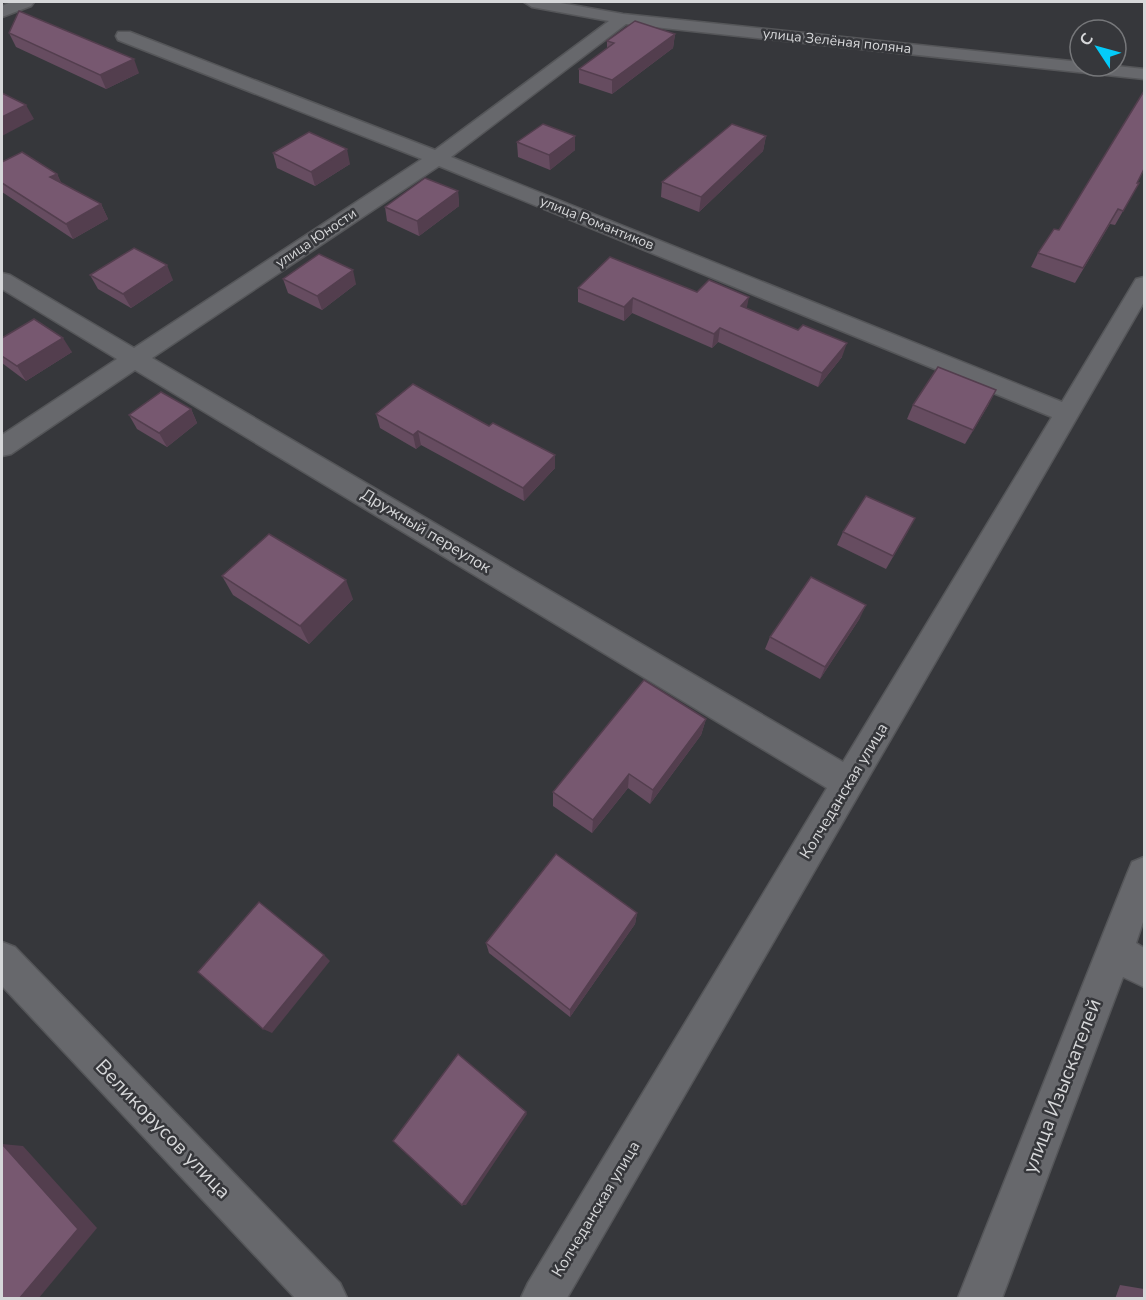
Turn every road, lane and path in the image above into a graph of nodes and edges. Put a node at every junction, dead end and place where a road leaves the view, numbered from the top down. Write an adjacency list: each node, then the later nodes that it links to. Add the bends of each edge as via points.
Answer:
1 (25, 2): 3 (main road)
2 (532, 2): 4 (street, улица Зелёная поляна)
3 (2, 12)
4 (623, 19): 6 (street, улица Зелёная поляна); 7 (street, улица Юности)
5 (124, 36): 7 (street, улица Романтиков)
6 (1144, 74)
7 (437, 158): 10 (street, улица Юности); 11 (street, улица Романтиков)
8 (2, 280): 10 (street, Дружный переулок)
9 (1144, 284): 11 (street, Колчеданская улица)
10 (135, 358): 12 (street, улица Юности); 13 (street, Дружный переулок)
11 (1068, 414): 13 (street, Колчеданская улица)
12 (2, 447)
13 (849, 783): 18 (street, Колчеданская улица)
14 (1144, 874): 16 (street, улица Изыскателей)
15 (2, 960): 17 (street, Великорусов улица)
16 (1130, 960): 19 (street, улица Изыскателей)
17 (325, 1299)
18 (543, 1299)
19 (980, 1299)

